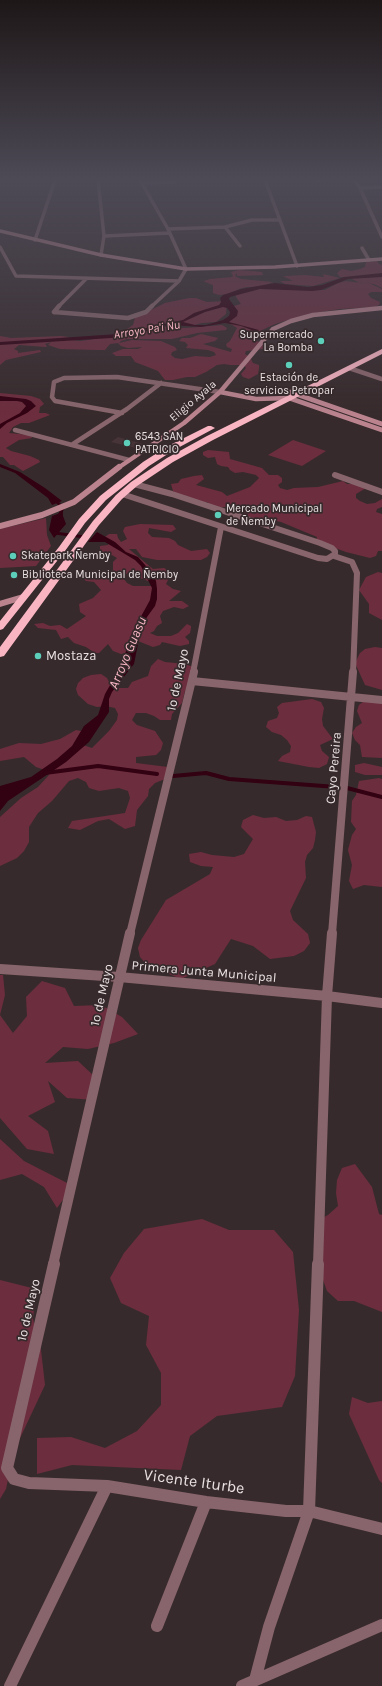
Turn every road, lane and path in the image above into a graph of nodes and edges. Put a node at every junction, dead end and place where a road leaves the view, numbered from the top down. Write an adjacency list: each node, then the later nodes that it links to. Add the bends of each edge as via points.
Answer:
1 (6, 259): 9 (street, via 16,276)
2 (123, 259): 8 (street)
3 (181, 259): 8 (street)
4 (294, 259): 7 (street)
5 (378, 259): 6 (street)
6 (369, 260): 7 (street)
7 (297, 266): 8 (street)
8 (186, 269): 10 (street)
9 (86, 279): 10 (street); 10 (street, via 54,312 128,318 137,316 146,312)
10 (179, 281)
11 (382, 308): 19 (street, Eligio Ayala, via 313,315 273,329)
12 (382, 344): 14 (highway)
13 (382, 351): 15 (highway)
14 (349, 359)
15 (349, 368): 16 (street); 20 (highway)
16 (382, 378)
17 (161, 383): 19 (street); 22 (street); 22 (street, via 117,378 64,378 54,382 52,397 55,400)
18 (299, 384): 20 (highway)
19 (220, 392): 21 (street, via 256,399); 27 (street, Eligio Ayala, via 184,424)
20 (291, 394): 21 (highway); 23 (street); 25 (street); 29 (highway, via 170,460)
21 (272, 399): 37 (highway, via 171,448 127,478 103,498 82,521)
22 (122, 413): 26 (street)
23 (382, 424)
24 (15, 430): 26 (street)
25 (382, 430)
26 (73, 444): 27 (street)
27 (129, 460): 34 (street, Eligio Ayala, via 74,502 42,515)
28 (335, 475): 31 (street)
29 (134, 484): 30 (street); 32 (highway)
30 (146, 488): 33 (street); 36 (street, via 172,494 324,544 335,551)
31 (382, 492)
32 (122, 494): 33 (street); 40 (highway, via 96,523)
33 (135, 497): 35 (street)
34 (0, 526)
35 (221, 528): 36 (street, via 318,558 327,559); 41 (street, 1º de Mayo)
36 (334, 556): 42 (street, Cayo Pereira, via 352,562 358,573)
37 (23, 597): 38 (street); 39 (highway)
38 (0, 604)
39 (0, 627)
40 (0, 654)
41 (192, 681): 42 (street); 45 (street, 1º de Mayo)
42 (352, 697): 43 (street); 46 (street, Cayo Pereira)
43 (382, 700)
44 (0, 969): 45 (street, Primera Junta Municipal)
45 (119, 978): 46 (street, Primera Junta Municipal); 48 (street, 1º de Mayo)
46 (328, 996): 47 (street, Primera Junta Municipal); 51 (street, Cayo Pereira)
47 (382, 1003)
48 (7, 1468): 49 (street, Vicente Iturbe, via 14,1479 29,1483)
49 (107, 1486): 50 (street, Vicente Iturbe); 56 (street)
50 (206, 1502): 51 (street, Vicente Iturbe, via 286,1511); 54 (street)
51 (309, 1511): 52 (street, Vicente Iturbe); 55 (street, Cayo Pereira, via 269,1627)
52 (382, 1529)
53 (382, 1625): 55 (street)
54 (157, 1626)
55 (255, 1680): 57 (street)
56 (10, 1686)
57 (242, 1686)

